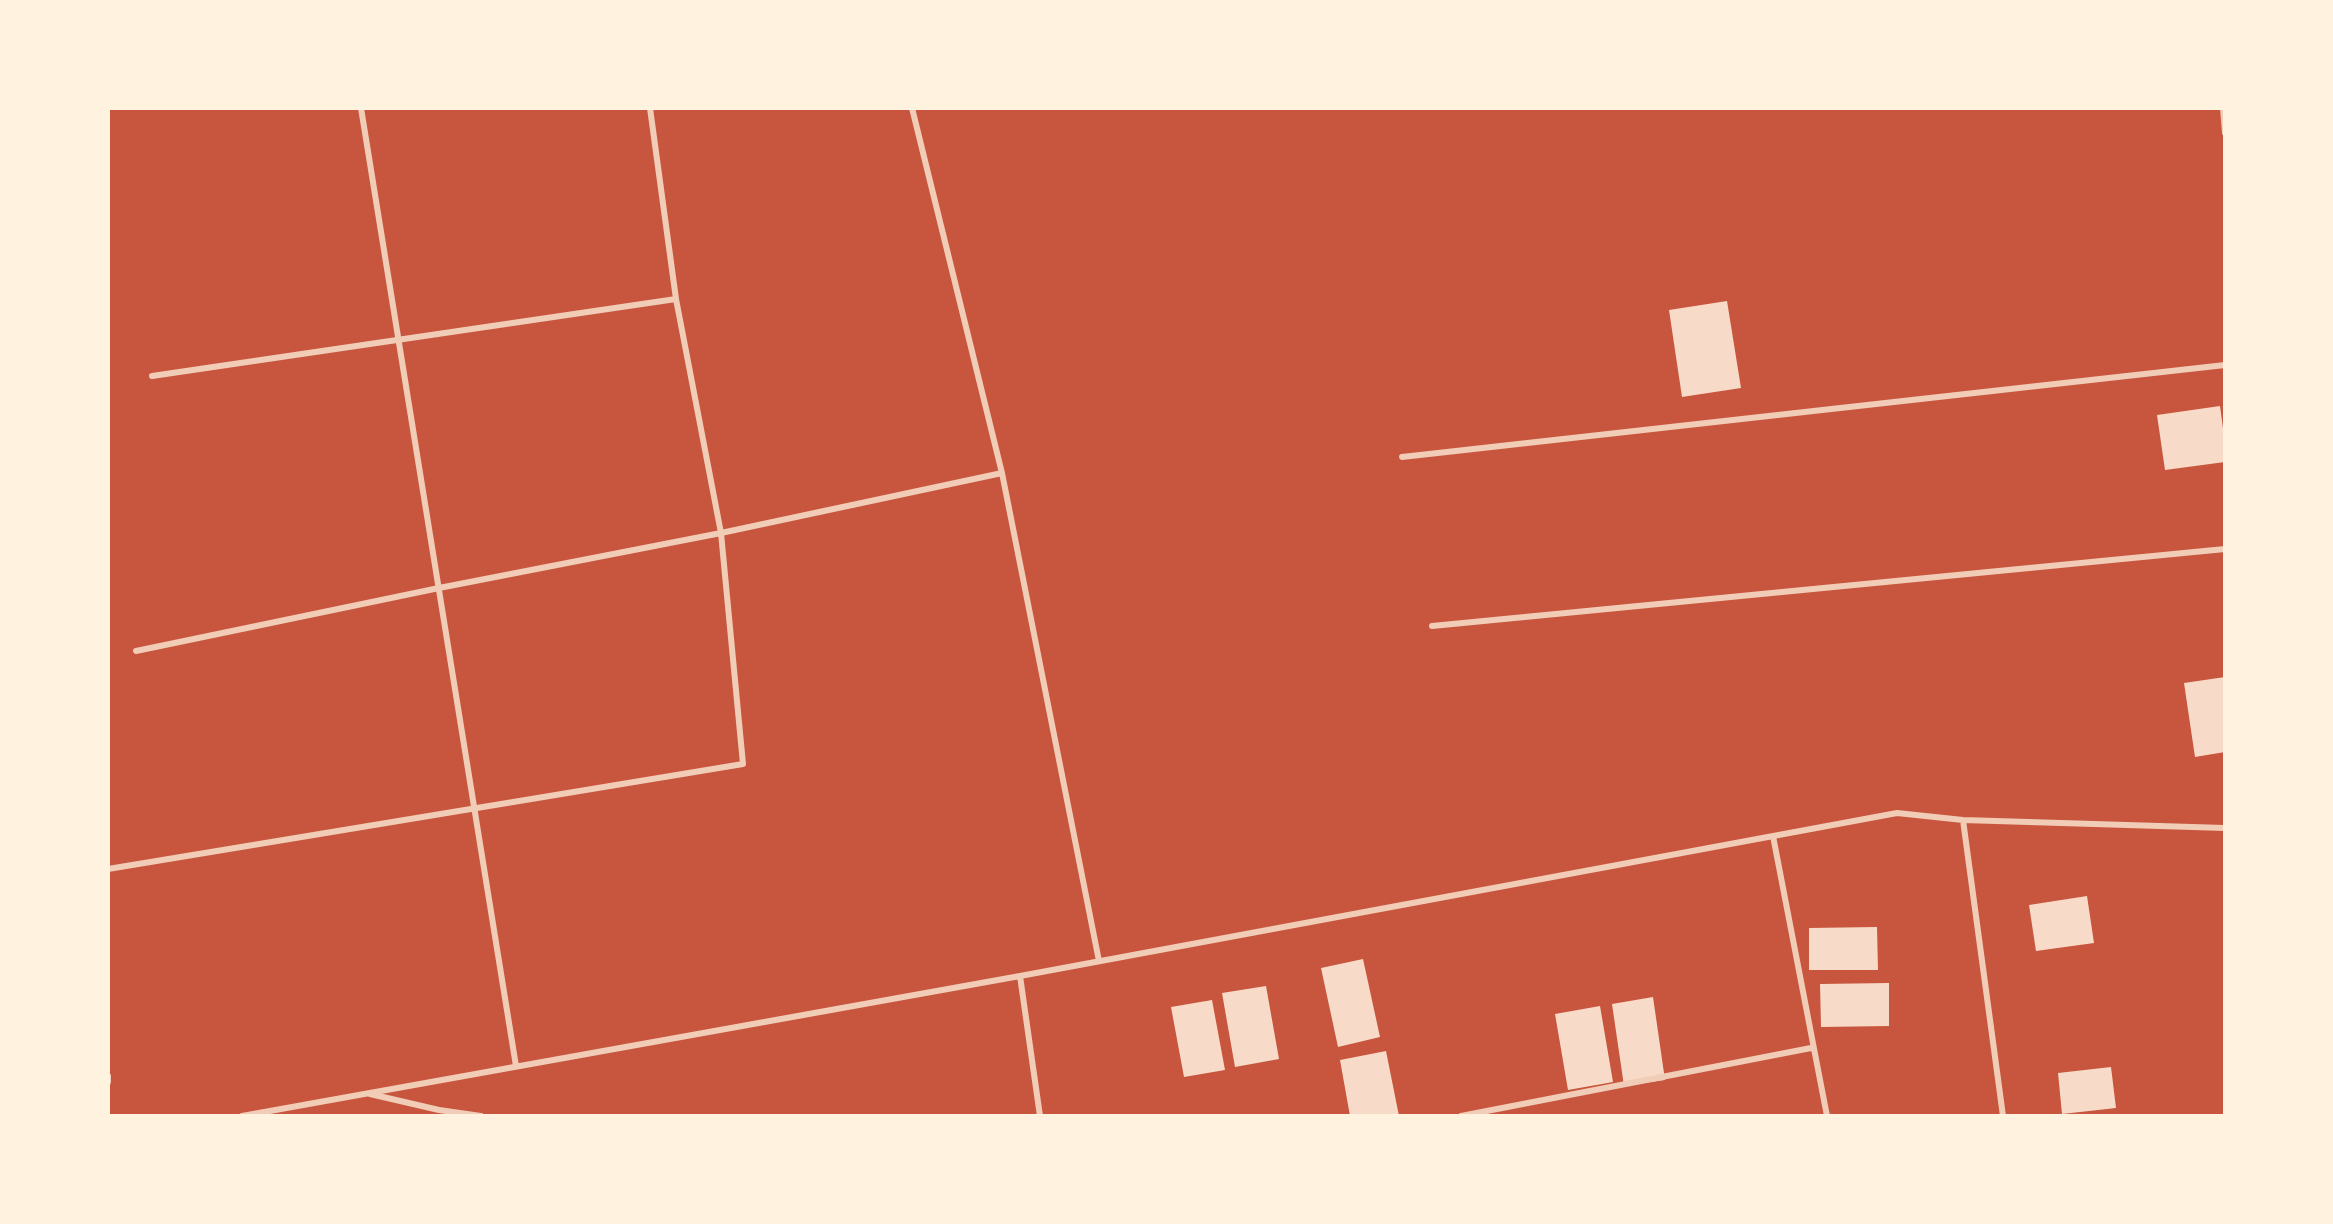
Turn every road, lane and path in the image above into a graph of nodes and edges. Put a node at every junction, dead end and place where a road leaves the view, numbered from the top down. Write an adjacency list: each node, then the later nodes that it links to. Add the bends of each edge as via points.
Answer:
1 (361, 108): 7 (street)
2 (650, 108): 6 (street)
3 (912, 108): 11 (street)
4 (2223, 108): 5 (street)
5 (2225, 133)
6 (676, 299): 7 (street); 12 (street)
7 (399, 340): 9 (street); 14 (street)
8 (2225, 365): 10 (street)
9 (152, 376)
10 (1402, 457)
11 (1002, 473): 12 (street); 22 (street)
12 (721, 533): 14 (street); 17 (street, via 743,764)
13 (2225, 549): 15 (street)
14 (439, 588): 16 (street); 17 (street)
15 (1432, 626)
16 (136, 651)
17 (474, 808): 21 (street); 25 (street)
18 (1964, 820): 19 (street); 20 (street, via 1897,813); 35 (street)
19 (2225, 828)
20 (1773, 836): 22 (street); 34 (street)
21 (108, 870)
22 (1099, 961): 23 (street)
23 (1020, 976): 25 (street); 32 (street)
24 (1811, 1048): 33 (street)
25 (516, 1066): 28 (street)
26 (108, 1076): 27 (street)
27 (108, 1082)
28 (366, 1094): 29 (street); 30 (street)
29 (439, 1113): 31 (street)
30 (242, 1116)
31 (481, 1116)
32 (1040, 1116)
33 (1461, 1116)
34 (1827, 1116)
35 (2003, 1116)

